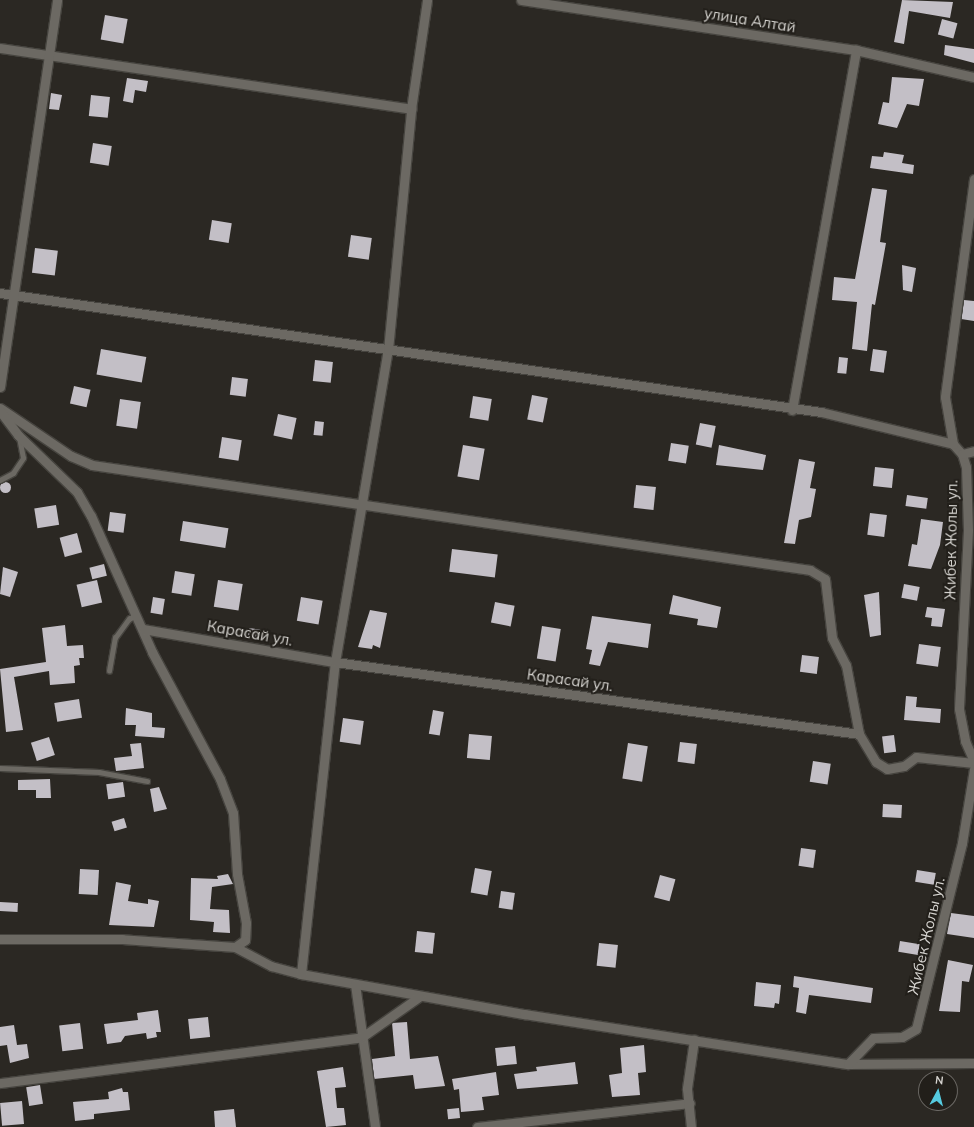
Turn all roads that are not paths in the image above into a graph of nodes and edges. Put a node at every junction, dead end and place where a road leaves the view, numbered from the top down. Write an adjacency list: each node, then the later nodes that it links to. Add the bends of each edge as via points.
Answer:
1 (58, 0): 6 (street)
2 (427, 0): 8 (street)
3 (521, 0): 5 (street, улица Алтай)
4 (0, 48): 6 (street)
5 (856, 50): 7 (street, улица Алтай); 15 (street)
6 (50, 56): 8 (street); 11 (street)
7 (974, 77)
8 (411, 109): 12 (street)
9 (974, 179): 18 (street, via 945,396)
10 (0, 293): 11 (street)
11 (15, 295): 12 (street); 13 (street)
12 (388, 350): 15 (street); 22 (street)
13 (0, 387)
14 (0, 408): 22 (street, via 71,456 92,465)
15 (792, 410): 18 (street, via 821,412)
16 (0, 411): 17 (street)
17 (18, 435): 21 (lane, via 23,458 13,473); 23 (street, via 77,492)
18 (953, 444): 20 (street)
19 (974, 451): 20 (street)
20 (962, 454): 28 (street, Жибек Жолы ул., via 968,530 960,709 965,741)
21 (0, 480)
22 (361, 504): 25 (street); 27 (street, via 810,570 825,579 832,638 846,665)
23 (138, 615): 24 (street); 26 (lane, via 129,619 115,638)
24 (143, 629): 25 (street, Карасай ул.); 33 (street, via 169,685 220,779 234,813 237,874 246,923 245,940)
25 (335, 662): 27 (street, Карасай ул.); 34 (street)
26 (109, 671)
27 (859, 734): 28 (street, via 876,762 888,769 904,766 916,757)
28 (974, 762)
29 (0, 768): 31 (lane, via 99,772)
30 (974, 769): 39 (street, Жибек Жолы ул., via 962,843 918,1026 909,1035 873,1038)
31 (147, 781)
32 (0, 939): 33 (street, via 122,939)
33 (235, 947): 34 (street, via 271,966)
34 (301, 974): 35 (street)
35 (355, 984): 36 (street); 37 (street)
36 (419, 996): 37 (street); 38 (street)
37 (362, 1037): 41 (street); 43 (street)
38 (694, 1040): 39 (street); 42 (street, via 687,1088)
39 (848, 1064): 40 (street)
40 (974, 1064)
41 (0, 1084)
42 (690, 1103): 44 (street); 45 (street)
43 (375, 1127)
44 (478, 1127)
45 (691, 1127)

